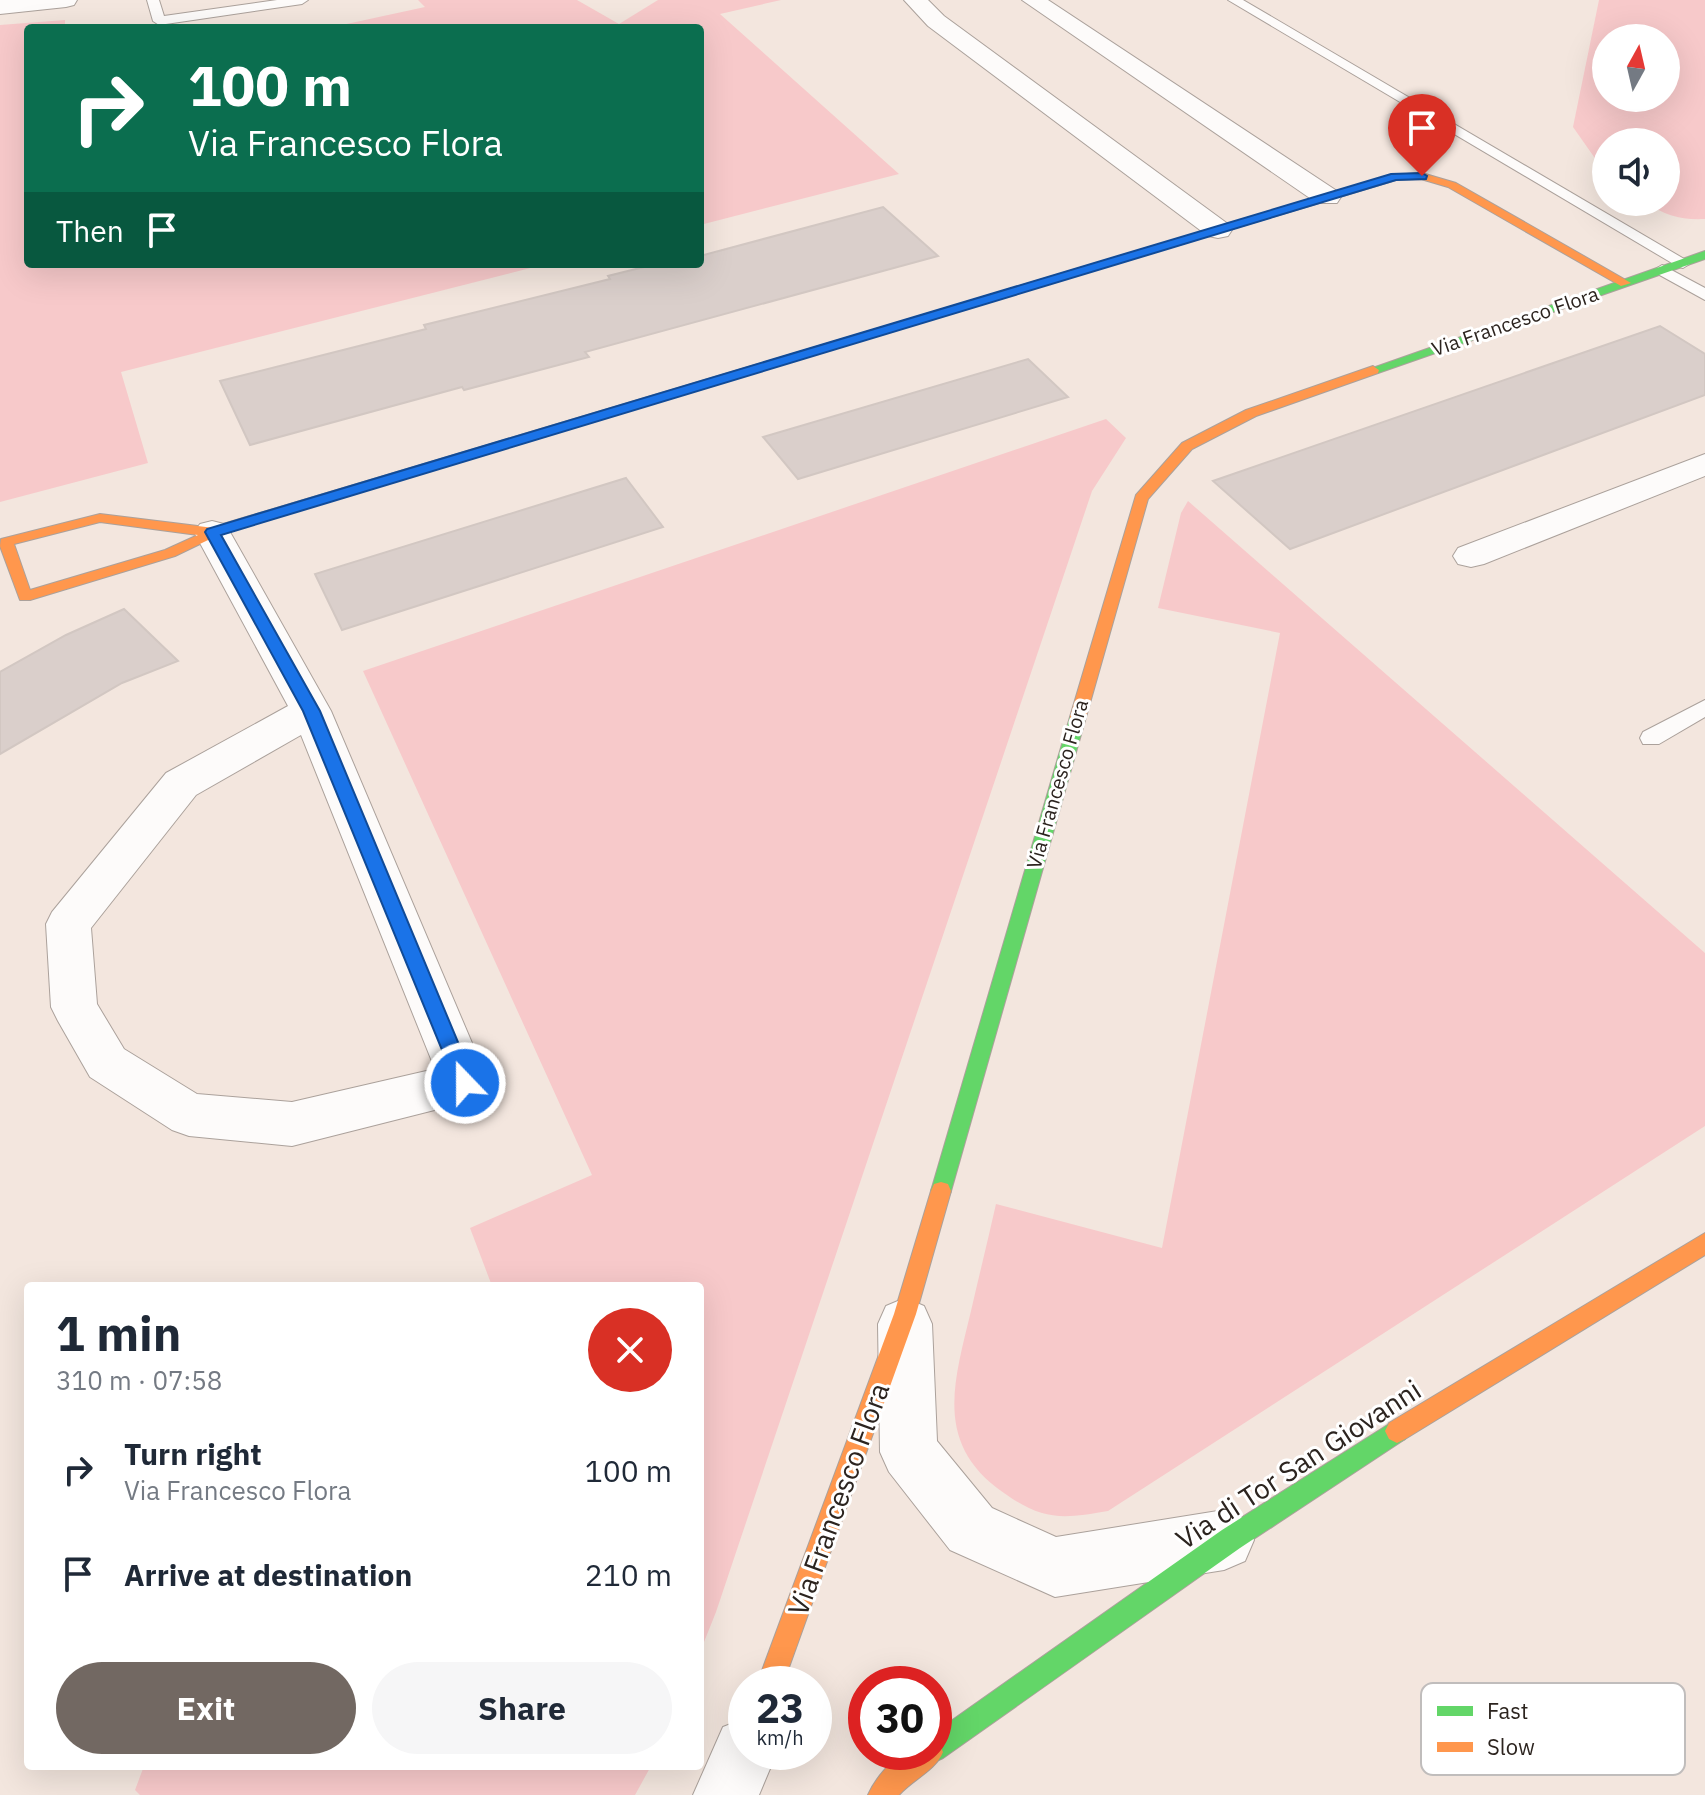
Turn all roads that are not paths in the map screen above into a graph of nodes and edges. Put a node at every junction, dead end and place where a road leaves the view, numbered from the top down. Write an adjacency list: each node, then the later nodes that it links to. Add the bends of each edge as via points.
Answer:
1 (66, 0): 7 (street)
2 (153, 0): 3 (lane, via 159,21)
3 (302, 0)
4 (915, 0): 9 (street, via 936,21)
5 (1033, 0): 8 (street)
6 (1234, 0): 11 (lane)
7 (0, 7)
8 (1327, 197): 9 (street, Via Francesco Flora); 13 (street, Via Francesco Flora, via 1395,177 1422,176 1452,185)
9 (1218, 230): 16 (street, Via Francesco Flora)
10 (1705, 255): 11 (street)
11 (1683, 263): 12 (street)
12 (1662, 270): 13 (street); 14 (lane)
13 (1625, 283): 22 (street, Via Francesco Flora, via 1251,413 1187,446 1141,498)
14 (1705, 295)
15 (1705, 464): 17 (street)
16 (212, 532): 16 (street, via 100,518 6,542 25,597 170,553); 19 (street)
17 (1471, 556)
18 (1705, 707): 20 (lane)
19 (311, 711): 19 (street, via 181,784 68,924 74,1007 107,1063 189,1115 292,1124 465,1083)
20 (1651, 738)
21 (1705, 1243): 23 (street, Via di Tor San Giovanni)
22 (905, 1314): 23 (street, Via Francesco Flora, via 909,1452 971,1529 1055,1567); 24 (street, Via Francesco Flora)
23 (1231, 1539): 25 (street, Via di Tor San Giovanni)
24 (777, 1666)
25 (952, 1737)
26 (737, 1770): 28 (street)
27 (905, 1770): 29 (street, Via di Tor San Giovanni)
28 (726, 1795)
29 (881, 1795)

